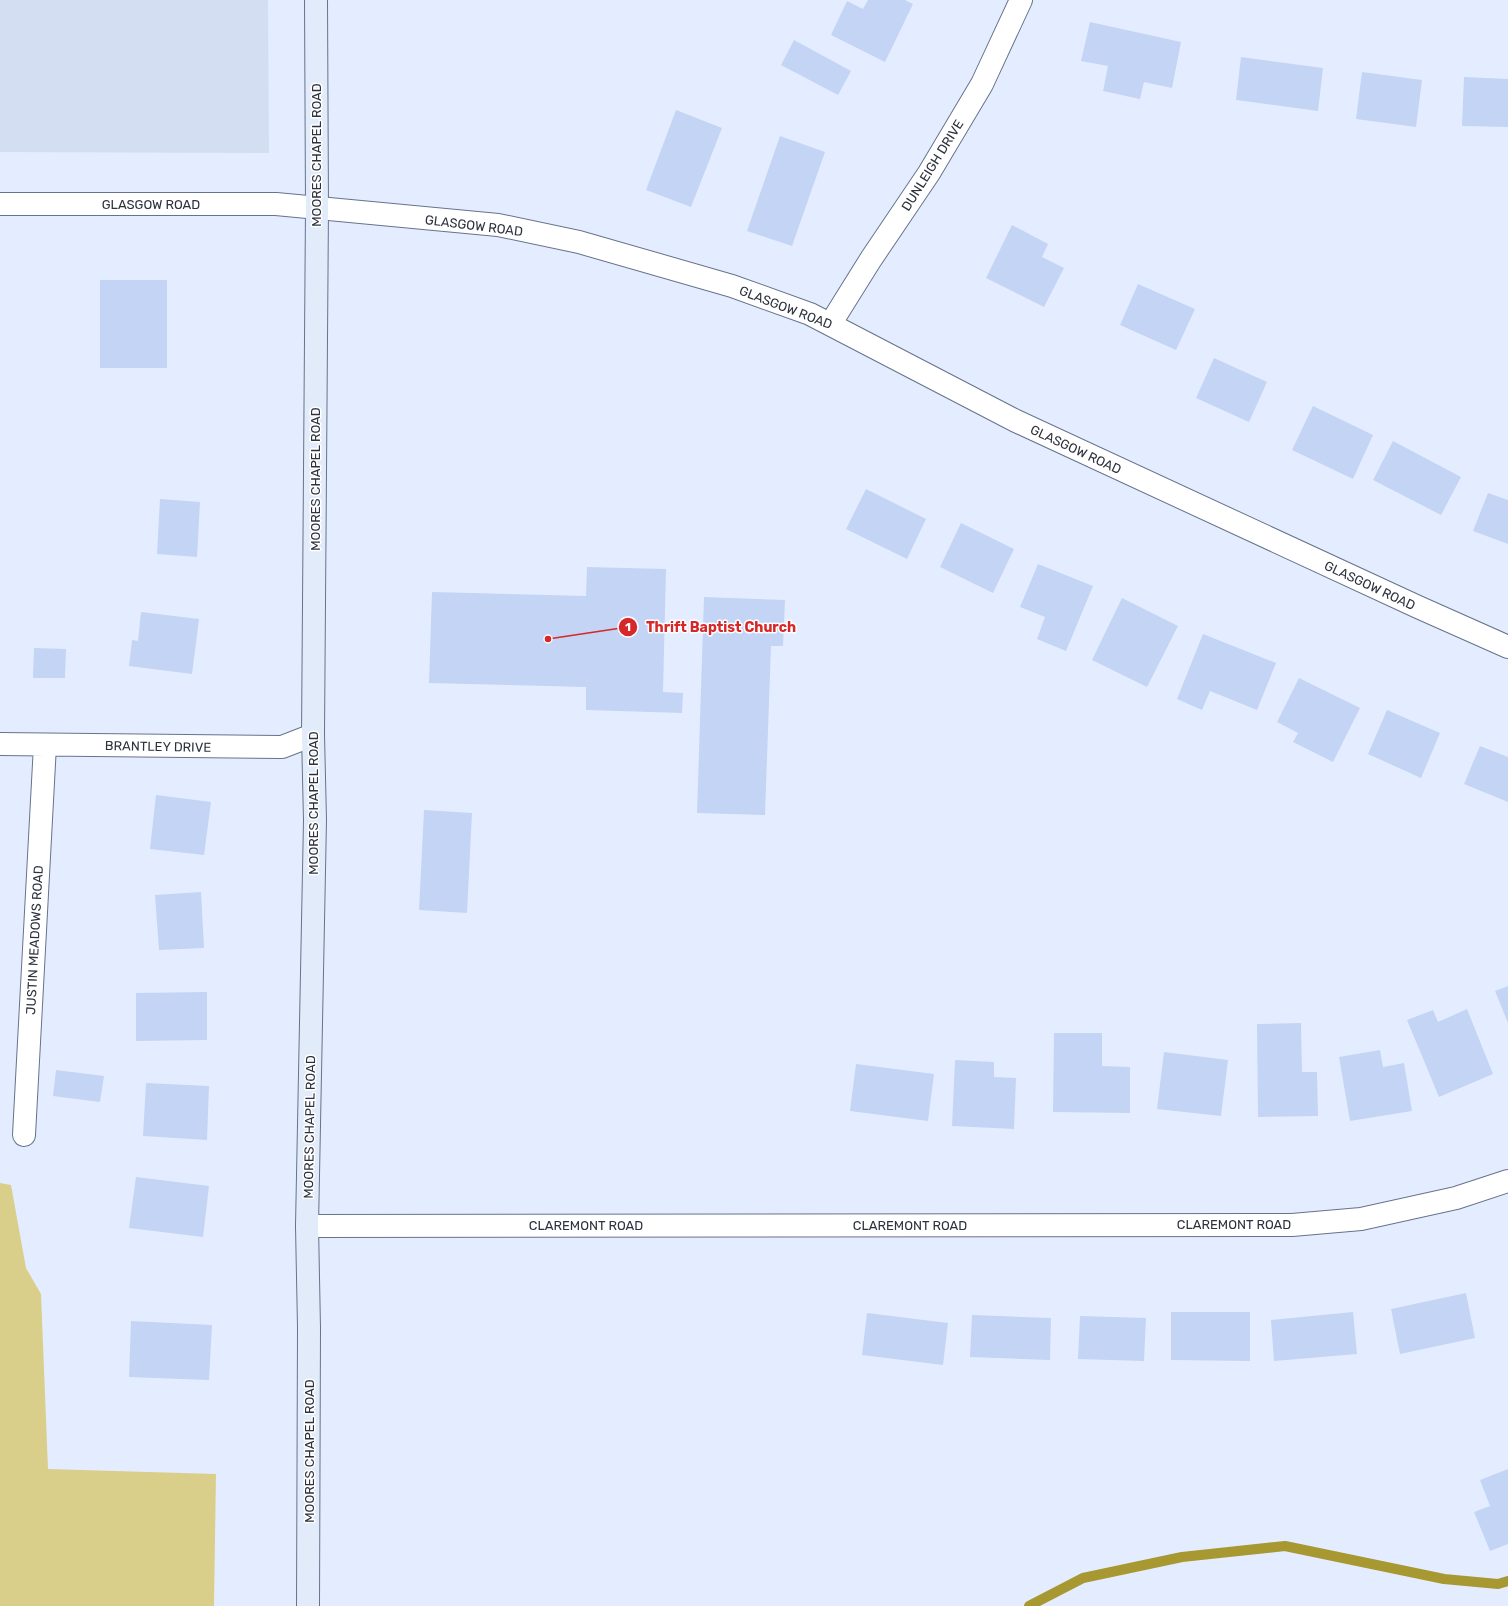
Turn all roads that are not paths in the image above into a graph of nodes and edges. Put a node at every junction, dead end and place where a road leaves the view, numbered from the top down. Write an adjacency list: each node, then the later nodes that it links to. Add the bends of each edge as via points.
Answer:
1 (316, 0): 4 (main road, MOORES CHAPEL ROAD)
2 (1021, 0): 5 (street, DUNLEIGH DRIVE, via 982,84 929,173 870,259)
3 (0, 204): 4 (street, GLASGOW ROAD, via 276,204)
4 (317, 207): 5 (street, GLASGOW ROAD, via 498,225 579,242 732,286); 7 (main road, MOORES CHAPEL ROAD)
5 (831, 324): 6 (street, GLASGOW ROAD, via 1016,421)
6 (1508, 647)
7 (313, 735): 9 (street, BRANTLEY DRIVE, via 282,747); 12 (main road, MOORES CHAPEL ROAD, via 315,820)
8 (0, 744): 9 (street, BRANTLEY DRIVE)
9 (45, 745): 10 (street, JUSTIN MEADOWS ROAD)
10 (24, 1135)
11 (1507, 1183): 12 (street, CLAREMONT ROAD, via 1456,1198 1360,1219 1292,1225)
12 (307, 1226): 13 (main road, MOORES CHAPEL ROAD)
13 (308, 1606)

